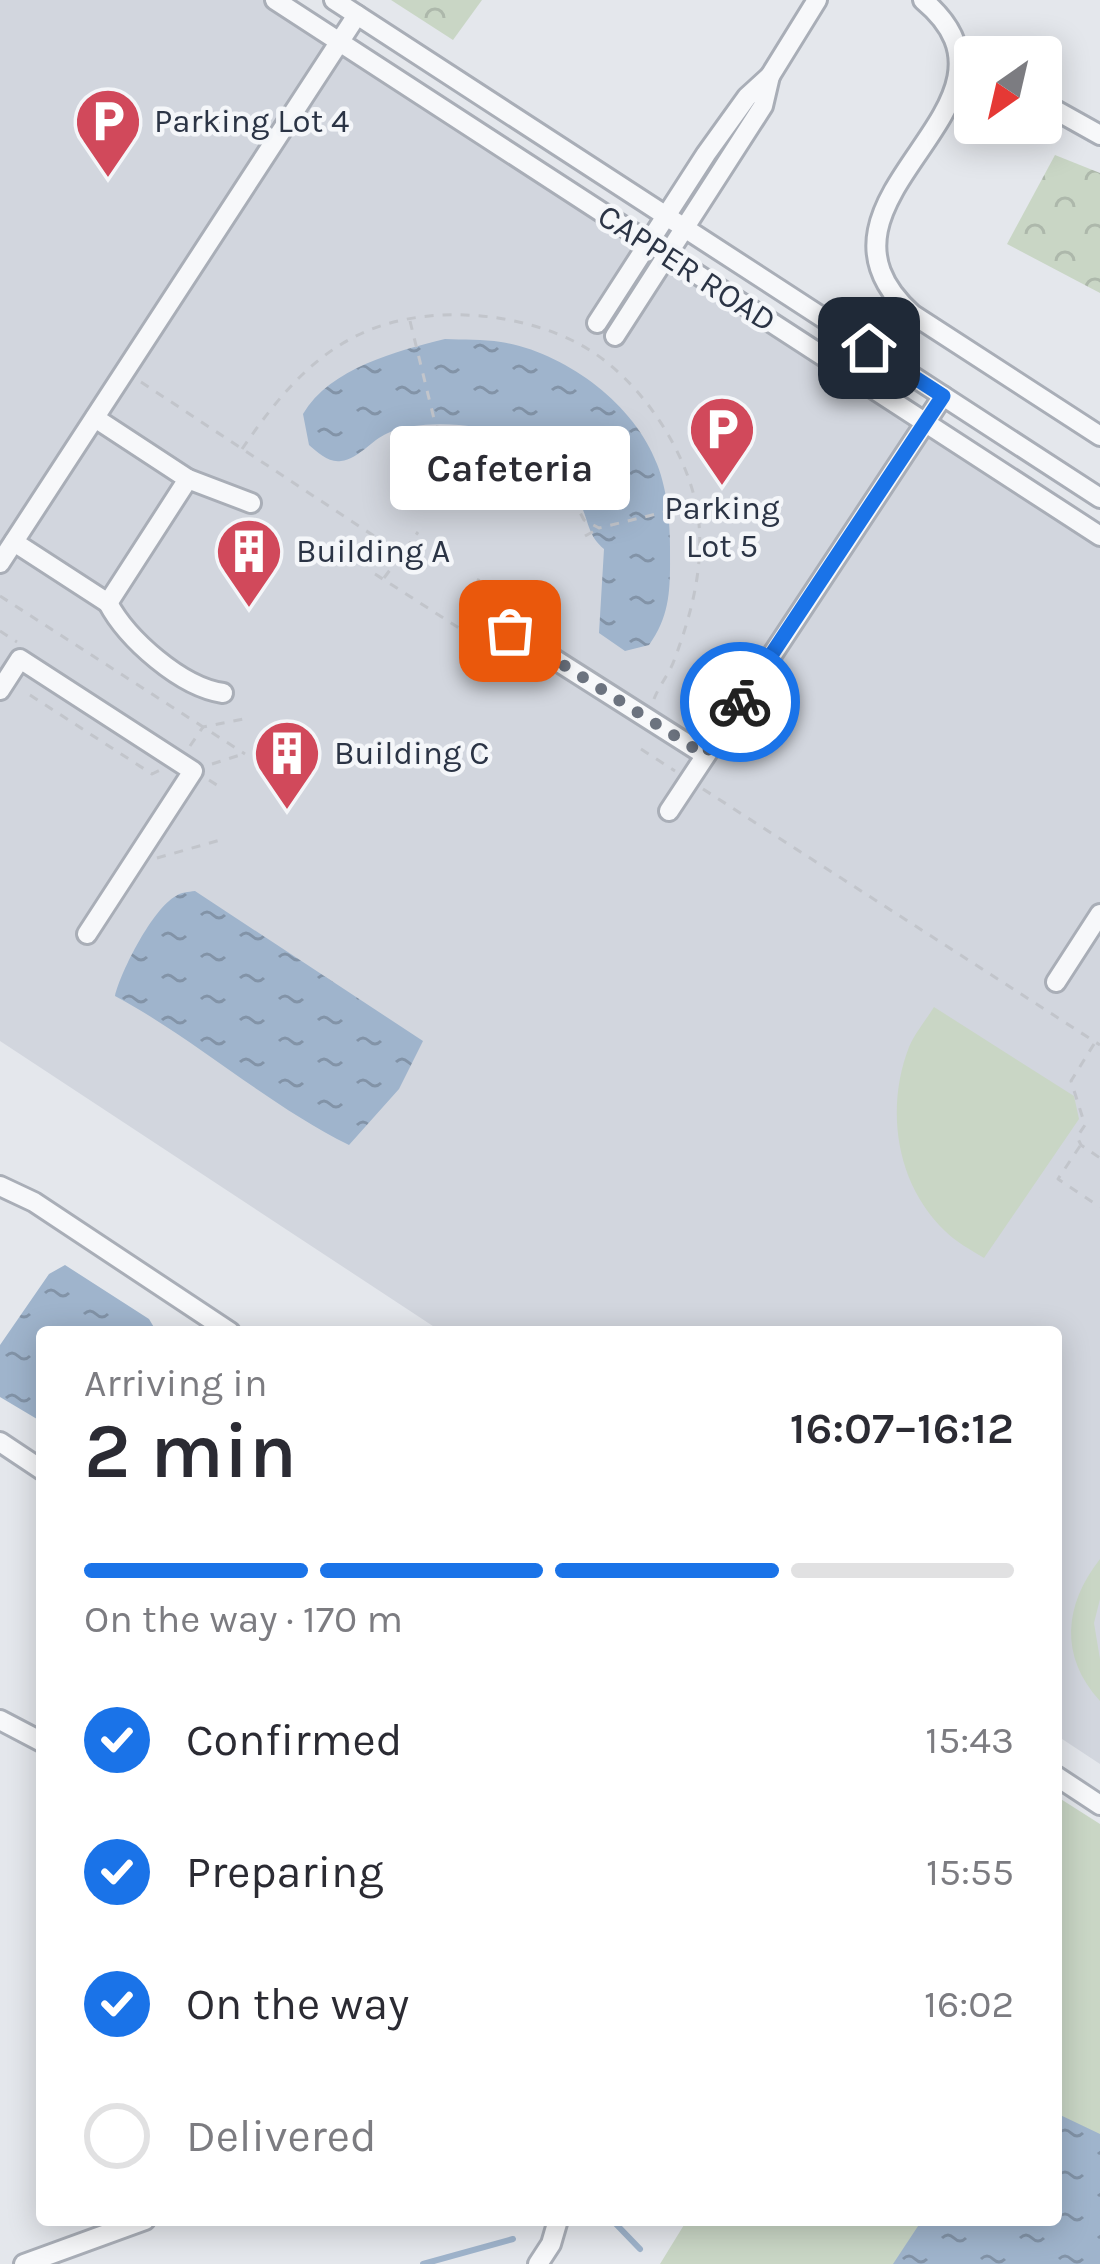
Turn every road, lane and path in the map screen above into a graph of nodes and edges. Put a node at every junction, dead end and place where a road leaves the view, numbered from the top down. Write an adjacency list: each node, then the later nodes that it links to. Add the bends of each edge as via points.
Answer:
1 (275, 0): 6 (street, CAPPER ROAD)
2 (334, 0): 5 (street, CAPPER ROAD)
3 (817, 0): 8 (street)
4 (923, 0): 7 (street)
5 (357, 15): 6 (street); 14 (street, CAPPER ROAD)
6 (339, 42): 16 (street, CAPPER ROAD); 23 (street)
7 (954, 46)
8 (770, 76): 12 (street); 13 (street, via 763,106)
9 (954, 91): 26 (street, via 874,231 880,275 912,314)
10 (1062, 114): 11 (street)
11 (1100, 135)
12 (706, 154): 13 (street); 14 (street)
13 (726, 166): 15 (street)
14 (666, 217): 15 (street, CAPPER ROAD); 16 (street)
15 (686, 229): 17 (street); 22 (street, CAPPER ROAD)
16 (648, 243): 17 (street, CAPPER ROAD); 19 (street)
17 (669, 256): 20 (street); 24 (street, CAPPER ROAD)
18 (410, 320): 25 (path); 28 (path, via 368,330 323,356 276,400); 32 (path, via 499,317 579,344 652,409 684,462)
19 (597, 323)
20 (615, 336)
21 (134, 378): 28 (path)
22 (943, 396): 24 (street); 30 (street, CAPPER ROAD)
23 (95, 418): 29 (street); 38 (street)
24 (925, 423): 37 (street, CAPPER ROAD); 51 (street)
25 (436, 428): 27 (path); 33 (path, via 478,433 534,455)
26 (1100, 436)
27 (440, 441)
28 (242, 449): 34 (path)
29 (188, 479): 31 (street); 44 (street)
30 (1100, 498)
31 (251, 503)
32 (694, 505): 33 (path); 48 (path, via 697,593)
33 (599, 528): 36 (path)
34 (377, 531)
35 (418, 532): 42 (path)
36 (586, 536)
37 (1100, 536)
38 (14, 542): 39 (street); 44 (street)
39 (0, 563)
40 (375, 574): 42 (path)
41 (482, 574): 42 (path, via 465,608 476,640)
42 (383, 579)
43 (0, 596): 50 (path)
44 (108, 603): 47 (street, via 145,650)
45 (510, 631): 48 (street)
46 (0, 690): 55 (street, via 20,659 193,771)
47 (223, 693)
48 (648, 718): 51 (street)
49 (641, 749): 52 (path)
50 (245, 754)
51 (705, 755): 52 (street)
52 (689, 780): 53 (street); 59 (path)
53 (669, 811)
54 (224, 839): 55 (path)
55 (131, 866): 57 (street)
56 (1100, 914): 58 (street)
57 (87, 934)
58 (1056, 982)
59 (1098, 1043): 60 (path, via 1071,1081 1085,1124)
60 (1081, 1145): 61 (path); 64 (path, via 1058,1179)
61 (1100, 1158)
62 (0, 1186): 65 (street)
63 (1100, 1196): 64 (path)
64 (1097, 1205)
65 (221, 1326)
66 (0, 1442): 67 (street)
67 (36, 1466)
68 (0, 1720): 69 (street)
69 (36, 1739)
70 (1062, 1781): 71 (street)
71 (1100, 1805)
72 (128, 2226): 74 (street)
73 (556, 2226): 75 (street)
74 (24, 2264)
75 (538, 2264)

